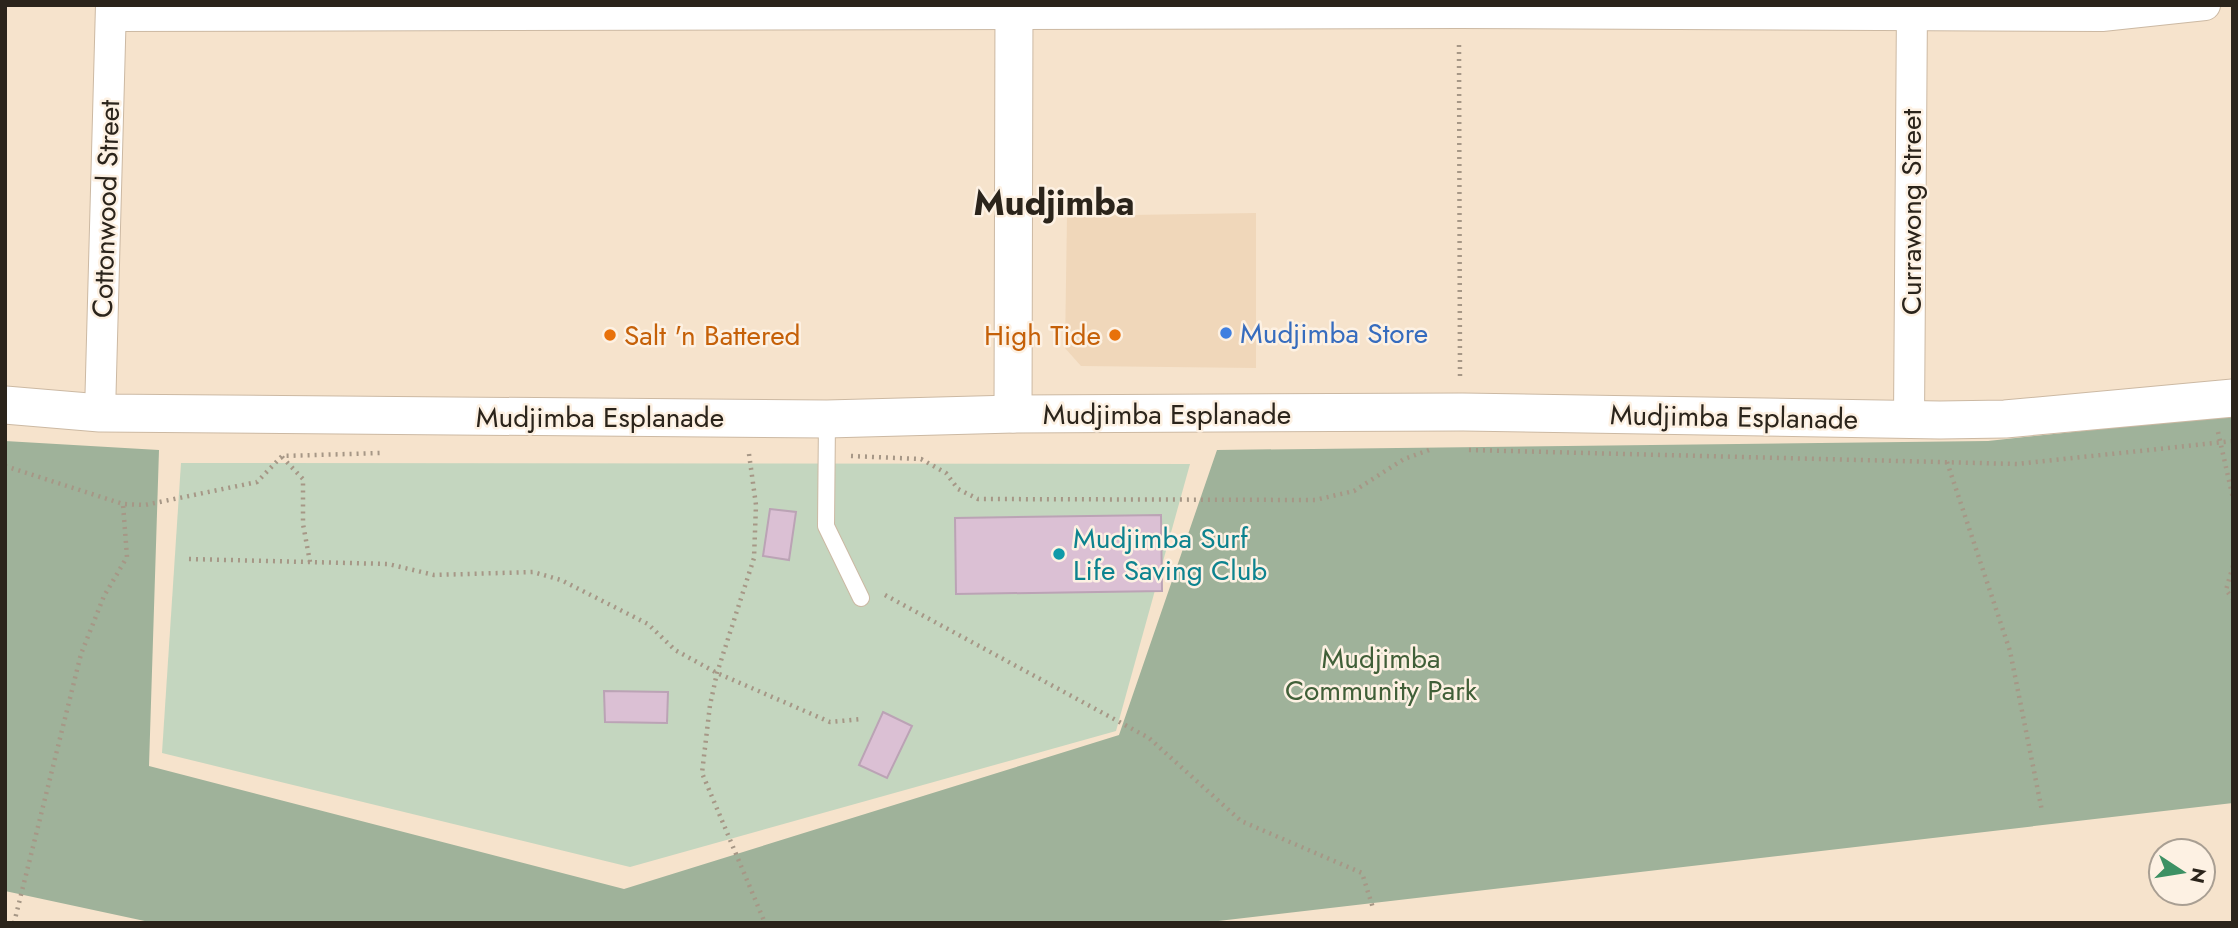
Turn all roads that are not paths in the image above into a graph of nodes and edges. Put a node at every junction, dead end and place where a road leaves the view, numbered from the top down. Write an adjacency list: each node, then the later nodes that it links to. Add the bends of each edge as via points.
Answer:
1 (2205, 5): 5 (street, via 2102,16)
2 (1459, 9): 5 (street); 6 (street)
3 (111, 10): 4 (street); 9 (street, Cottonwood Street)
4 (572, 10): 6 (street)
5 (1912, 10): 12 (street, Currawong Street)
6 (1014, 11): 10 (street)
7 (2222, 399): 12 (street, Mudjimba Esplanade, via 2005,419)
8 (5, 405): 9 (street, Mudjimba Esplanade)
9 (100, 413): 11 (street, Mudjimba Esplanade)
10 (1013, 414): 11 (street, Mudjimba Esplanade); 12 (street, Mudjimba Esplanade, via 1463,412)
11 (827, 419): 13 (lane, via 826,526)
12 (1925, 419)
13 (861, 598)

